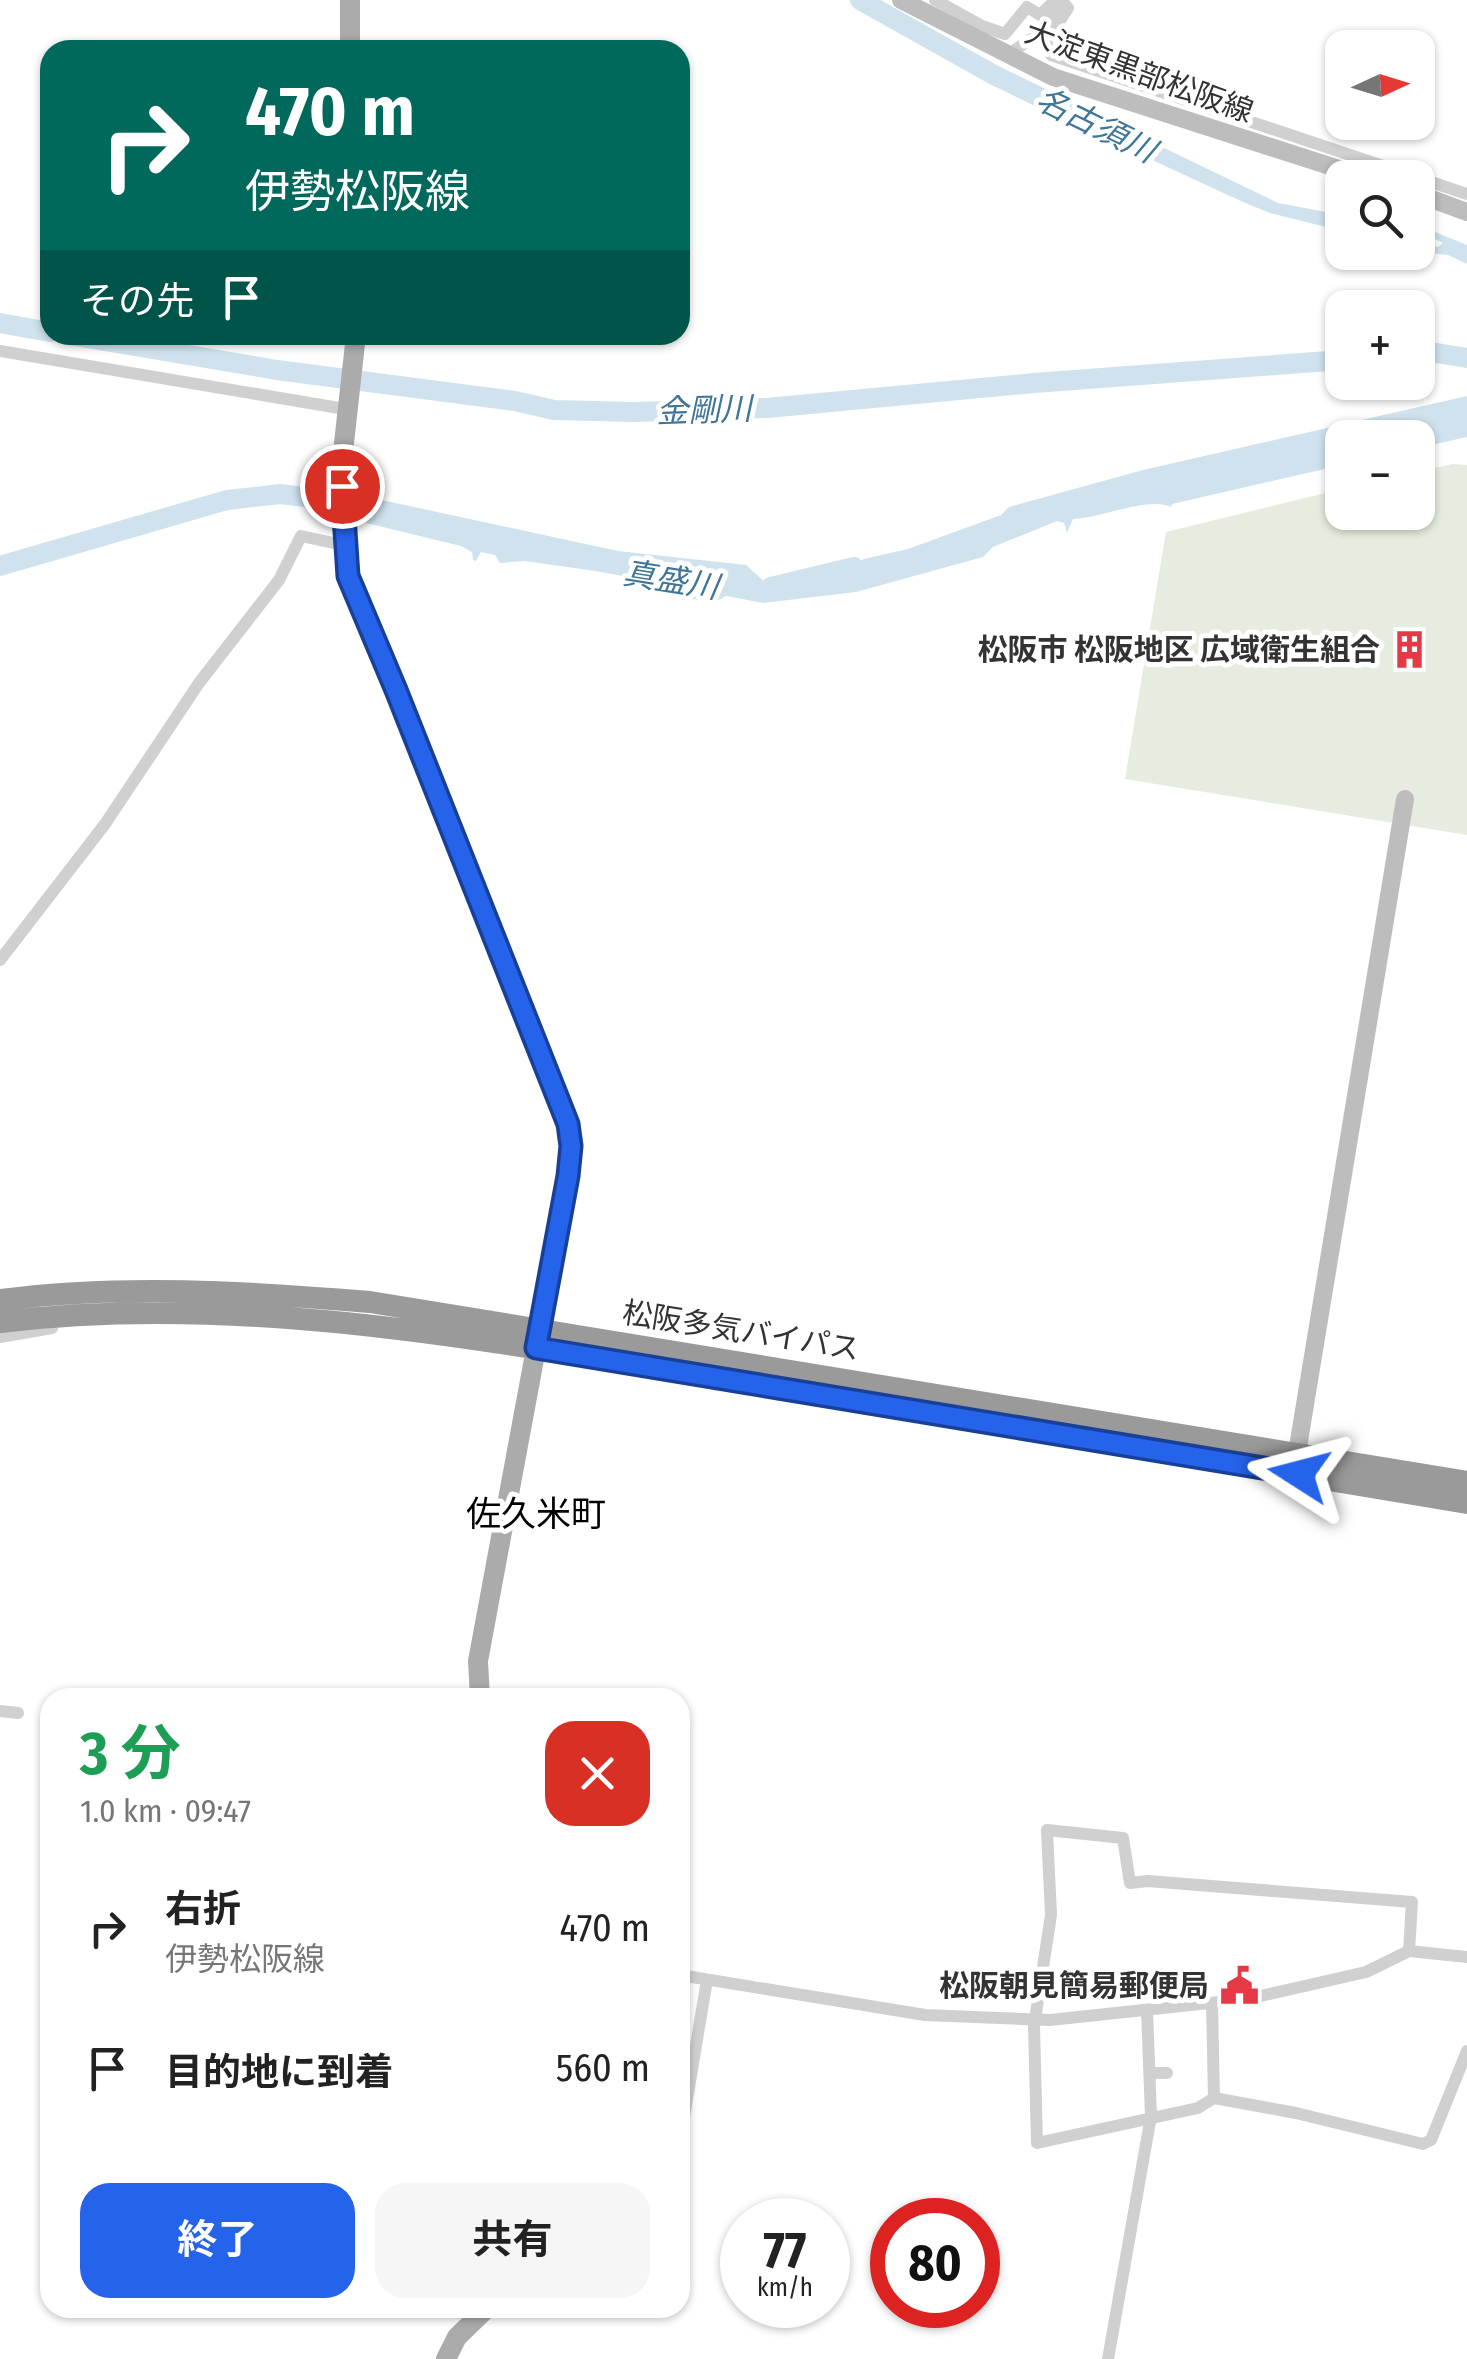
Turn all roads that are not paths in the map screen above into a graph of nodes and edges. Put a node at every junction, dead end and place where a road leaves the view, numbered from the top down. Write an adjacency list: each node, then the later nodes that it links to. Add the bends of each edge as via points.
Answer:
1 (350, 0): 5 (main road)
2 (901, 0): 6 (street, 大淀東黒部松阪線)
3 (935, 0): 4 (street, via 1006,34 1028,7 1040,15)
4 (1061, 0): 6 (street, via 1034,38); 7 (street, via 1068,8 1046,42 1051,54)
5 (350, 40)
6 (1008, 55): 9 (street, 大淀東黒部松阪線, via 1053,77)
7 (1294, 134): 8 (street); 9 (street)
8 (1339, 149): 9 (street); 11 (street)
9 (1311, 156): 10 (street, 大淀東黒部松阪線)
10 (1325, 162)
11 (1467, 194)
12 (1435, 200): 13 (street)
13 (1467, 212)
14 (355, 345): 16 (main road)
15 (0, 350): 16 (street)
16 (345, 409): 17 (main road)
17 (343, 540): 19 (street, via 302,536 280,580); 24 (main road, via 348,576 568,1124 570,1164)
18 (1405, 799): 25 (street, via 1327,1252)
19 (0, 960)
20 (0, 1300): 24 (highway, 松阪多気バイパス, via 188,1290 276,1294 370,1302)
21 (301, 1318): 22 (highway, 松阪多気バイパス, via 186,1312); 23 (street, via 281,1325 54,1327); 24 (highway, 松阪多気バイパス)
22 (0, 1322)
23 (0, 1337)
24 (538, 1338): 25 (highway, 松阪多気バイパス); 28 (main road, via 478,1661)
25 (1298, 1464): 26 (highway, 松阪多気バイパス); 27 (highway, 松阪多気バイパス)
26 (1467, 1482)
27 (1467, 1503)
28 (479, 1688)
29 (0, 1711): 30 (street)
30 (18, 1712)
31 (1409, 1951): 32 (street); 35 (street, via 1366,1972); 37 (street, via 1412,1902 1130,1883 1123,1838 1047,1830 1051,1914)
32 (1467, 1957)
33 (690, 1977): 34 (street)
34 (707, 1980): 37 (street, via 925,2016); 41 (street)
35 (1212, 2004): 36 (street); 42 (street)
36 (1147, 2010): 37 (street); 39 (street)
37 (1037, 2019): 43 (street, via 1036,2142)
38 (1467, 2050): 42 (street, via 1431,2140 1423,2144)
39 (1150, 2073): 40 (street); 43 (street)
40 (1167, 2073)
41 (690, 2081)
42 (1214, 2098): 43 (street, via 1198,2108)
43 (1150, 2116): 46 (street)
44 (477, 2318): 45 (main road)
45 (446, 2359)
46 (1108, 2359)

